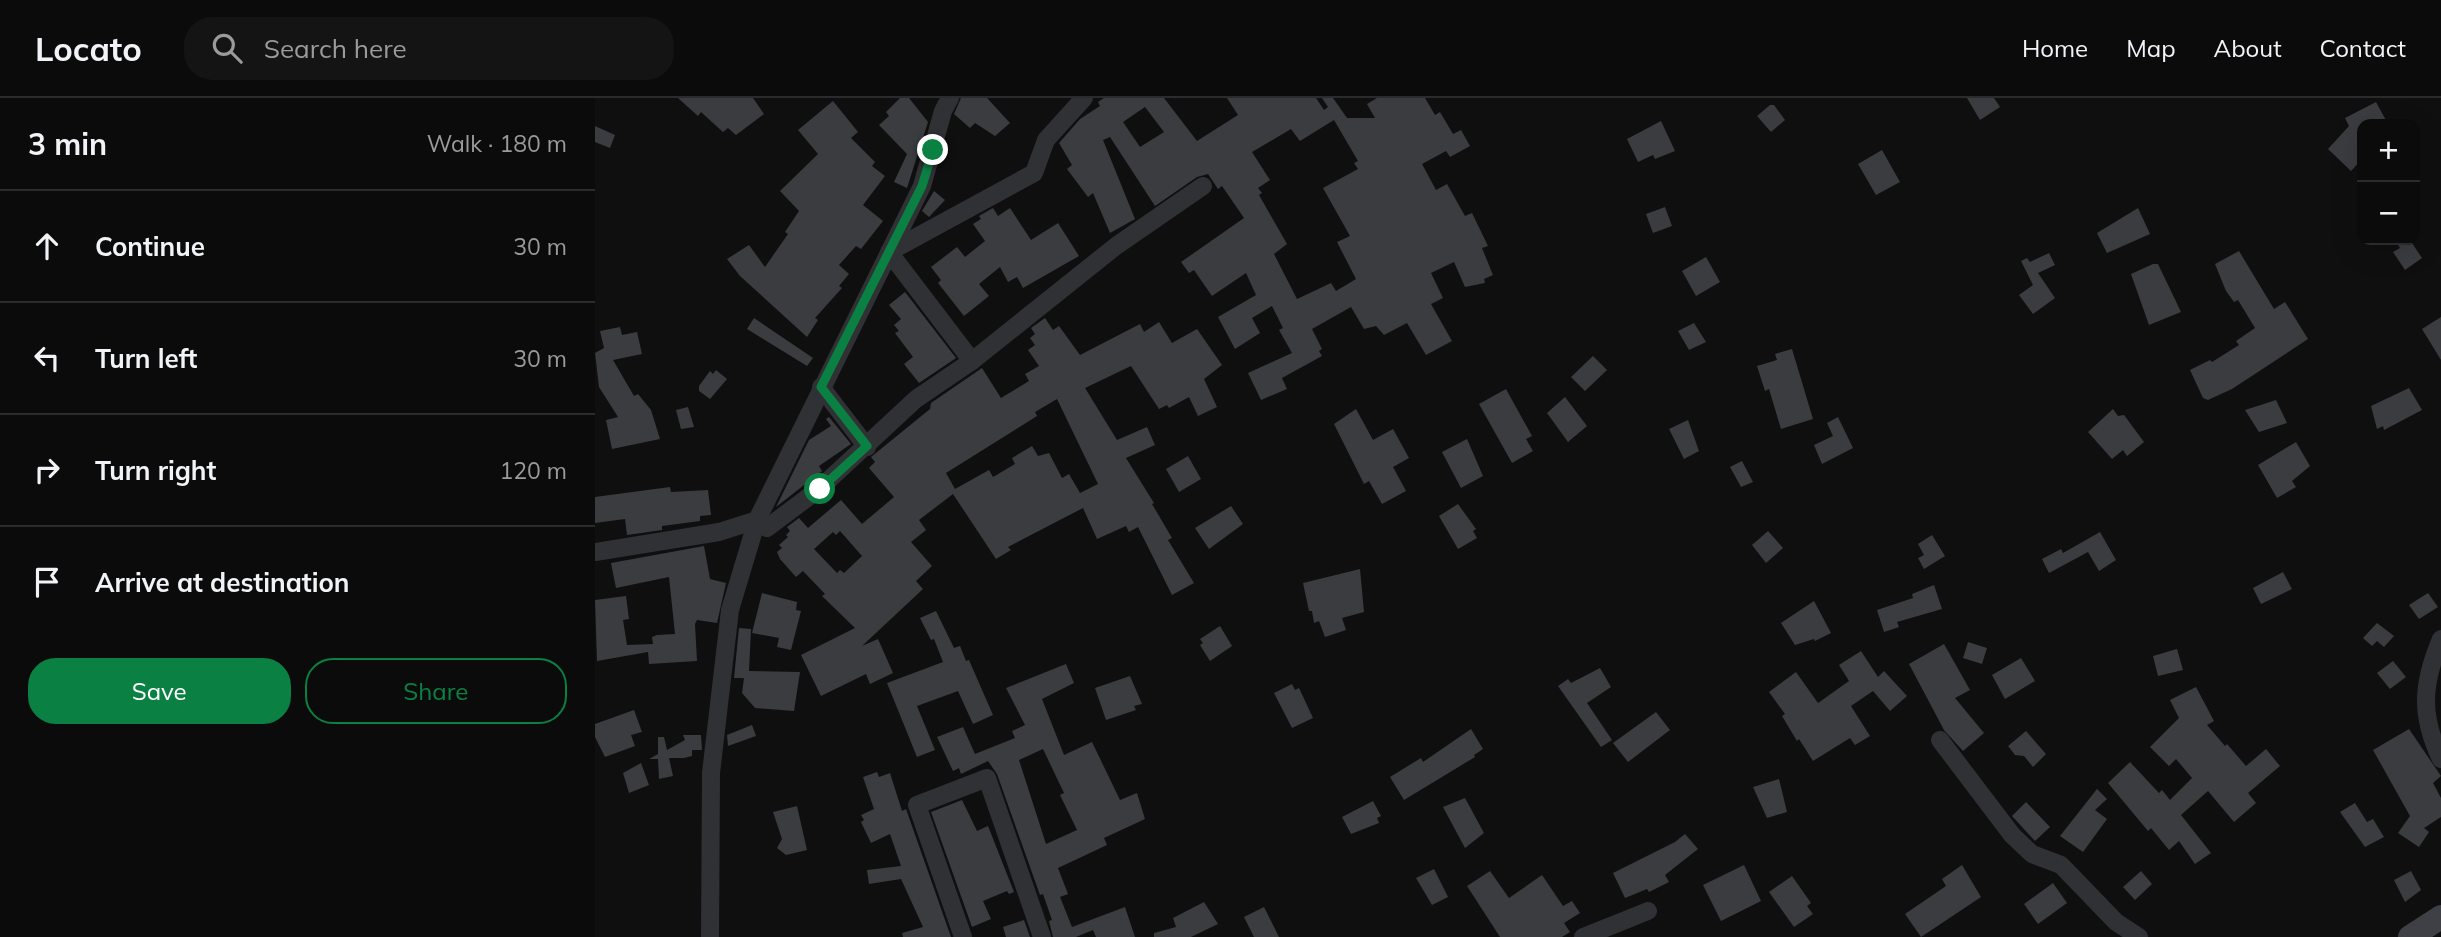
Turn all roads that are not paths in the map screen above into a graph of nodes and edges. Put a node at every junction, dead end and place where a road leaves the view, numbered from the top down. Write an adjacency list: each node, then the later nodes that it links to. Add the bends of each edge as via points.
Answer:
1 (950, 98): 4 (street, via 922,186)
2 (1084, 98): 4 (street, via 1046,140 1034,173)
3 (1203, 186): 5 (street, via 1116,246)
4 (889, 252): 5 (street); 6 (street)
5 (972, 361): 7 (street, via 916,399)
6 (821, 387): 7 (street); 8 (street)
7 (867, 446): 8 (street, via 767,528)
8 (757, 520): 9 (street, via 719,532); 15 (street, via 730,610 711,773)
9 (595, 552)
10 (2441, 639): 12 (street, via 2424,696 2430,736)
11 (1940, 740): 19 (street, via 2012,835 2032,854 2061,865 2116,922)
12 (2441, 759)
13 (1648, 911): 18 (street)
14 (2441, 917): 20 (street)
15 (710, 937)
16 (963, 937): 17 (street, via 917,805 987,778)
17 (1042, 937)
18 (1583, 937)
19 (2140, 937)
20 (2410, 937)

